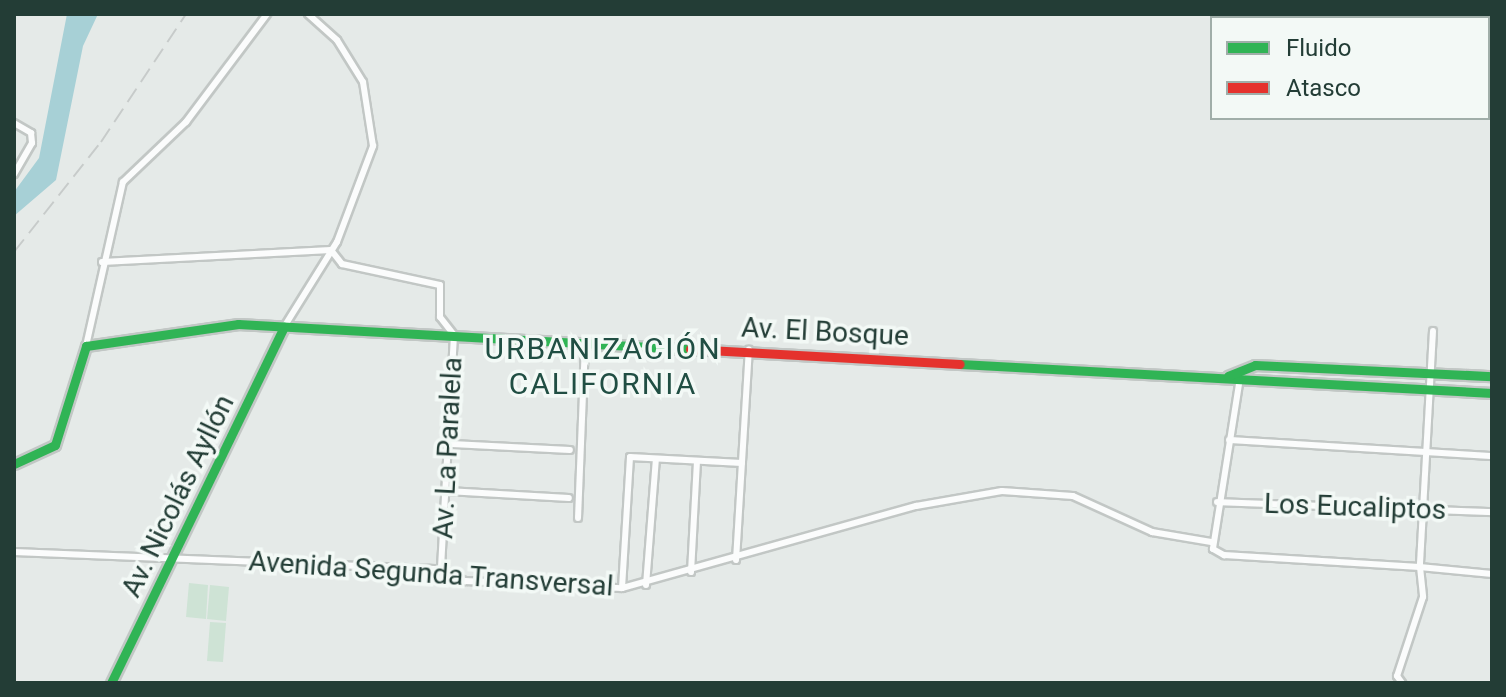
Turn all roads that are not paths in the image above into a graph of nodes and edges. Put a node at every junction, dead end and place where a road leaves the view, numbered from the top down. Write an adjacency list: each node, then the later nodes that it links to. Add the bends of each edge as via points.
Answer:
1 (267, 14): 6 (street, via 186,122 123,182)
2 (308, 14): 5 (street, via 352,59 374,123 368,174)
3 (14, 123): 4 (street, via 31,133 32,143)
4 (14, 174)
5 (331, 250): 6 (street, via 279,248); 7 (street); 9 (street, Av. La Paralela, via 342,264 440,285 436,299)
6 (102, 262): 11 (street)
7 (284, 327): 9 (street, Av. El Bosque); 11 (street, Av. El Bosque, via 238,324); 36 (street, Av. Nicolás Ayllón)
8 (1433, 331): 13 (street)
9 (451, 333): 10 (street, Av. El Bosque); 20 (street, Av. La Paralela)
10 (585, 343): 12 (street, Av. El Bosque); 33 (street)
11 (86, 346): 27 (street, via 55,445)
12 (749, 349): 14 (street, Av. El Bosque); 26 (street)
13 (1432, 373): 14 (street, Av. El Bosque, via 1255,365); 15 (street, Av. El Bosque); 18 (street)
14 (1228, 376): 16 (street)
15 (1492, 376)
16 (1239, 384): 18 (street); 19 (street)
17 (1492, 393): 18 (street)
18 (1431, 394): 22 (street)
19 (1229, 440): 22 (street); 30 (street)
20 (452, 444): 21 (street); 28 (street, Av. La Paralela)
21 (570, 450)
22 (1428, 452): 23 (street); 31 (street)
23 (1492, 456)
24 (656, 459): 25 (street); 42 (street); 43 (street, via 630,457)
25 (697, 462): 26 (street); 40 (street)
26 (742, 463): 37 (street)
27 (14, 464)
28 (447, 491): 29 (street); 39 (street, Av. La Paralela)
29 (569, 498)
30 (1217, 502): 31 (street, Los Eucaliptos); 34 (street)
31 (1426, 512): 32 (street, Los Eucaliptos); 38 (street)
32 (1492, 512)
33 (578, 518)
34 (1211, 542): 37 (street, Avenida Segunda Transversal, via 1152,532 1073,496 1002,491 916,506); 38 (street, Avenida Segunda Transversal, via 1224,555)
35 (14, 552): 36 (street, Avenida Segunda Transversal)
36 (175, 557): 39 (street, Avenida Segunda Transversal); 44 (street, Av. Nicolás Ayllón)
37 (736, 560): 40 (street, Avenida Segunda Transversal)
38 (1420, 567): 41 (street, Avenida Segunda Transversal); 45 (street, via 1423,597 1397,676)
39 (441, 569): 43 (street, Avenida Segunda Transversal, via 465,581)
40 (691, 572): 42 (street, Avenida Segunda Transversal)
41 (1492, 574)
42 (646, 585): 43 (street, Avenida Segunda Transversal)
43 (622, 588)
44 (111, 683)
45 (1402, 683)

